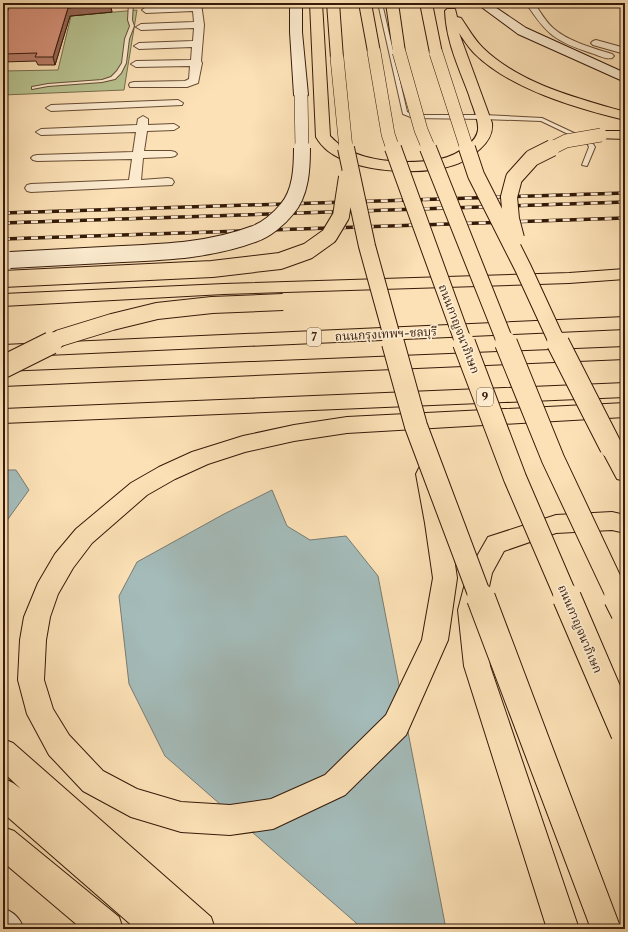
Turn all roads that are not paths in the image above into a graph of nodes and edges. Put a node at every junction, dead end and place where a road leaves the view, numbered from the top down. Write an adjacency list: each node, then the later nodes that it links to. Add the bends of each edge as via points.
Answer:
1 (104, 3): 2 (street); 13 (street)
2 (115, 3)
3 (131, 3): 33 (lane, via 132,26 127,39 124,63 113,78 102,82)
4 (296, 3): 51 (main road, bridge, via 302,167 297,190 288,208 270,225 255,234 225,243 180,251)
5 (316, 3): 38 (highway, via 323,137 327,144 359,160 378,164 406,167 447,163 467,154 481,141 485,130)
6 (333, 3): 46 (highway, bridge)
7 (365, 3): 69 (highway, ถนนกาญจนาภิเษก / 9, bridge, via 388,134 428,248 515,478)
8 (380, 3): 38 (lane, via 405,113 438,118)
9 (392, 3): 68 (highway, bridge, via 399,52 421,130 553,459)
10 (426, 3): 52 (highway, bridge, via 436,52 476,175)
11 (482, 3): 27 (main road, via 522,31)
12 (530, 3): 25 (street, via 554,33)
13 (78, 5)
14 (198, 5): 18 (street); 19 (street)
15 (449, 7): 37 (highway, via 478,50 491,61 516,76 569,98); 38 (highway, via 457,43)
16 (42, 8): 17 (street)
17 (3, 10)
18 (146, 10)
19 (199, 25): 21 (street); 22 (street)
20 (560, 25): 24 (street, via 573,34)
21 (141, 27)
22 (197, 44): 23 (street); 28 (street)
23 (139, 46)
24 (625, 51)
25 (609, 56): 26 (street); 27 (street)
26 (625, 59)
27 (582, 60): 30 (main road)
28 (197, 63): 29 (street); 31 (street, via 193,82)
29 (136, 64)
30 (625, 78)
31 (166, 84): 32 (street); 35 (street, via 148,99)
32 (134, 85)
33 (34, 88)
34 (178, 103): 35 (street)
35 (145, 105): 36 (street); 40 (street)
36 (51, 108)
37 (625, 116)
38 (483, 117): 47 (lane, via 534,119 552,124 589,142 592,147)
39 (174, 127): 40 (street)
40 (142, 129): 41 (street); 44 (street)
41 (41, 132)
42 (625, 135): 52 (highway, bridge, via 601,135 566,141 532,158 514,178 509,197 511,219)
43 (171, 154): 44 (street)
44 (138, 155): 45 (street); 49 (street)
45 (37, 158)
46 (348, 162): 54 (highway, bridge, via 341,216 329,236 308,251 280,261 212,269); 65 (highway, bridge, via 367,246)
47 (585, 165)
48 (168, 182): 49 (street)
49 (134, 184): 50 (street)
50 (31, 188)
51 (7, 260)
52 (523, 268): 66 (highway, bridge, via 571,371)
53 (625, 274): 56 (highway)
54 (3, 279)
55 (625, 288): 60 (highway, bridge, via 212,305 157,311 60,338)
56 (3, 300)
57 (625, 323): 58 (highway, ถนนกรุงเทพฯ-ชลบุรี / 7)
58 (3, 351)
59 (625, 353): 61 (highway)
60 (3, 366)
61 (3, 379)
62 (625, 390): 64 (highway)
63 (625, 410): 65 (highway, bridge, via 347,425 294,433 244,444 200,458 139,489 84,536 64,561 47,591 37,618 33,640 31,680 41,714 59,745 93,781 131,802 181,817 230,820 273,814 334,785 396,725 435,640 445,578 437,523)
64 (3, 416)
65 (416, 426): 79 (highway, bridge)
66 (625, 473)
67 (625, 524): 78 (highway, via 612,521 556,524 496,544 480,572 471,610 477,666)
68 (625, 612)
69 (625, 733)
70 (3, 753): 77 (highway)
71 (3, 793): 76 (highway, via 94,874)
72 (3, 842): 75 (highway)
73 (3, 924): 74 (main road)
74 (8, 929)
75 (107, 929)
76 (161, 929)
77 (199, 929)
78 (563, 929)
79 (606, 929)

